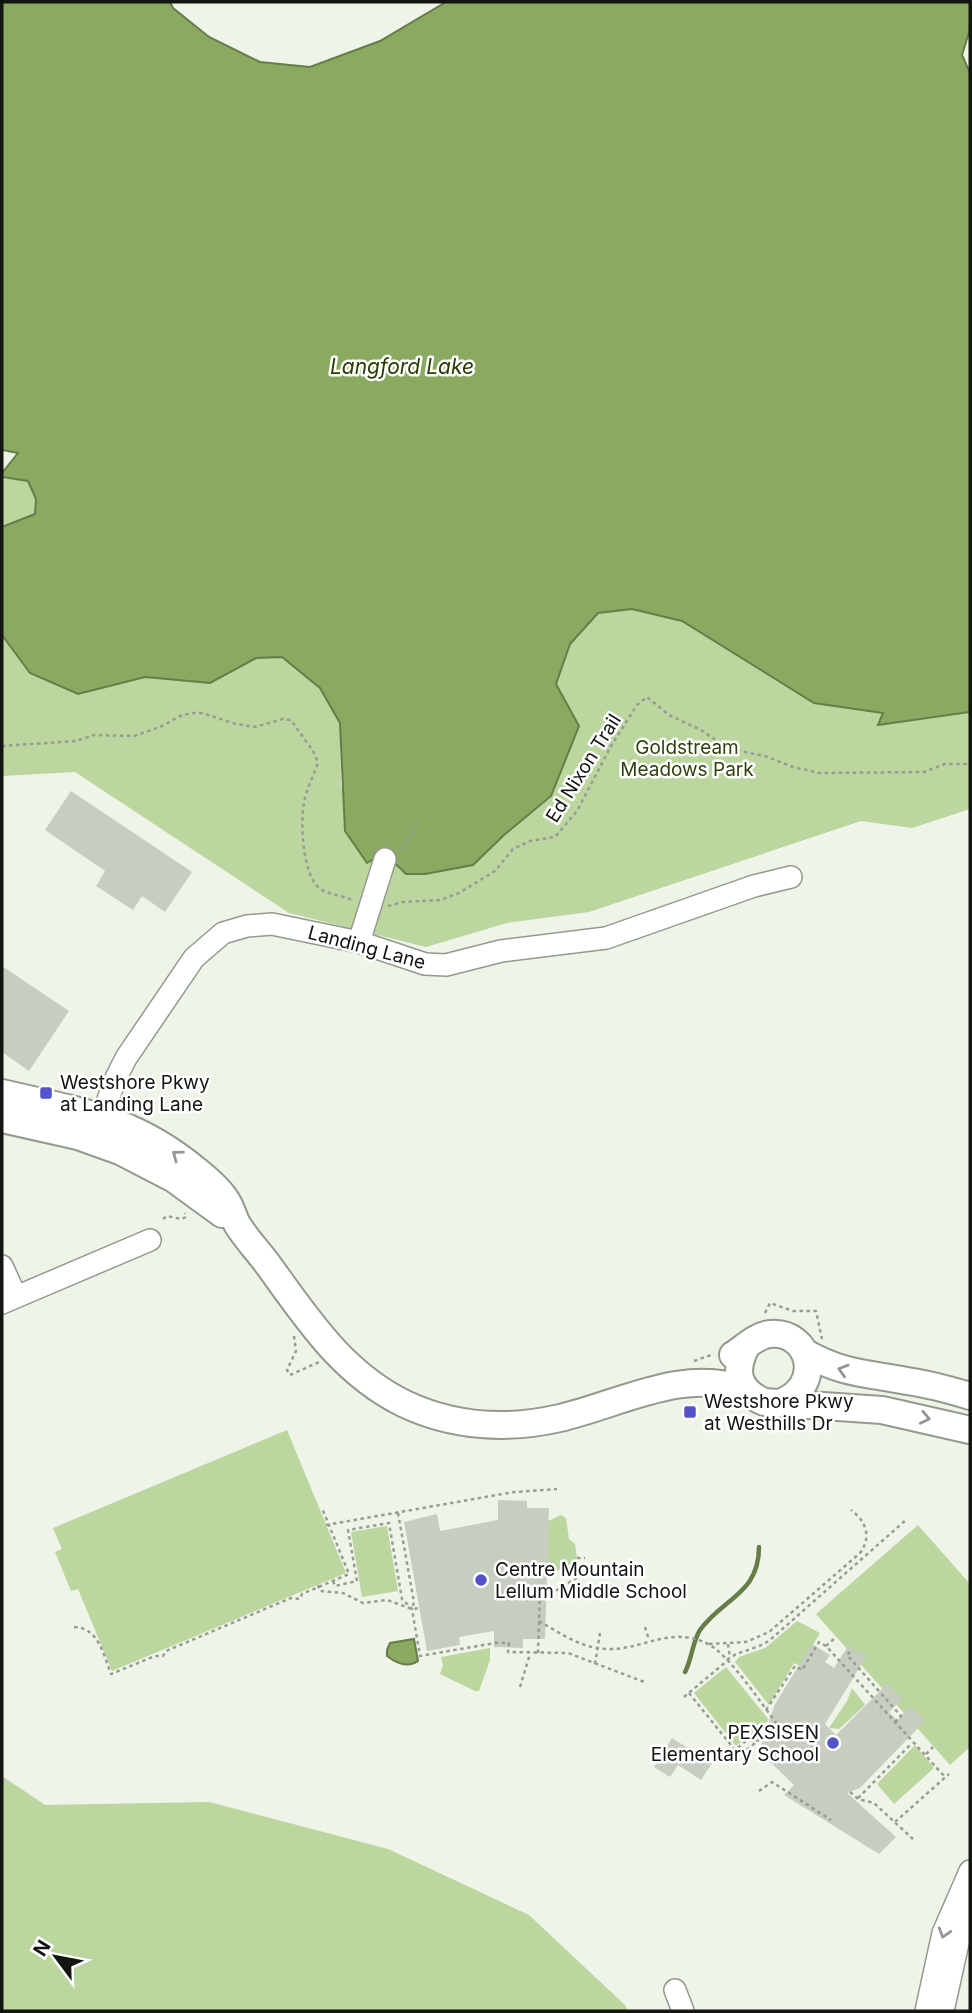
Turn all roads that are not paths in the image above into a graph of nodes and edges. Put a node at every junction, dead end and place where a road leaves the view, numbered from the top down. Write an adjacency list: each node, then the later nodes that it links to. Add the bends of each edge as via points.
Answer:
1 (393, 856): 3 (street)
2 (792, 877): 3 (street, Landing Lane, via 606,938 501,951 446,965 405,959)
3 (359, 942): 6 (street, Landing Lane, via 272,924 223,933 194,958 126,1058)
4 (2, 1093): 6 (main road)
5 (2, 1119): 6 (main road)
6 (98, 1130): 12 (main road, via 237,1224 341,1360 405,1404 462,1423 527,1424)
7 (150, 1240): 9 (street)
8 (2, 1266): 9 (street)
9 (9, 1300)
10 (746, 1347): 11 (main road, via 769,1334 783,1335); 12 (main road); 13 (main road, via 738,1373)
11 (804, 1352): 14 (main road, one-way to 11, via 906,1380 850,1373); 15 (main road, via 807,1378 801,1390)
12 (673, 1386): 13 (main road, via 721,1382)
13 (745, 1390): 15 (main road)
14 (970, 1396)
15 (777, 1404): 16 (main road, one-way to 16, via 882,1410)
16 (970, 1430)
17 (970, 1871): 22 (street, one-way to 22, via 943,1933)
18 (970, 1908): 19 (street)
19 (961, 1966): 23 (street)
20 (675, 1990): 21 (street)
21 (683, 2011)
22 (926, 2011)
23 (943, 2011)

